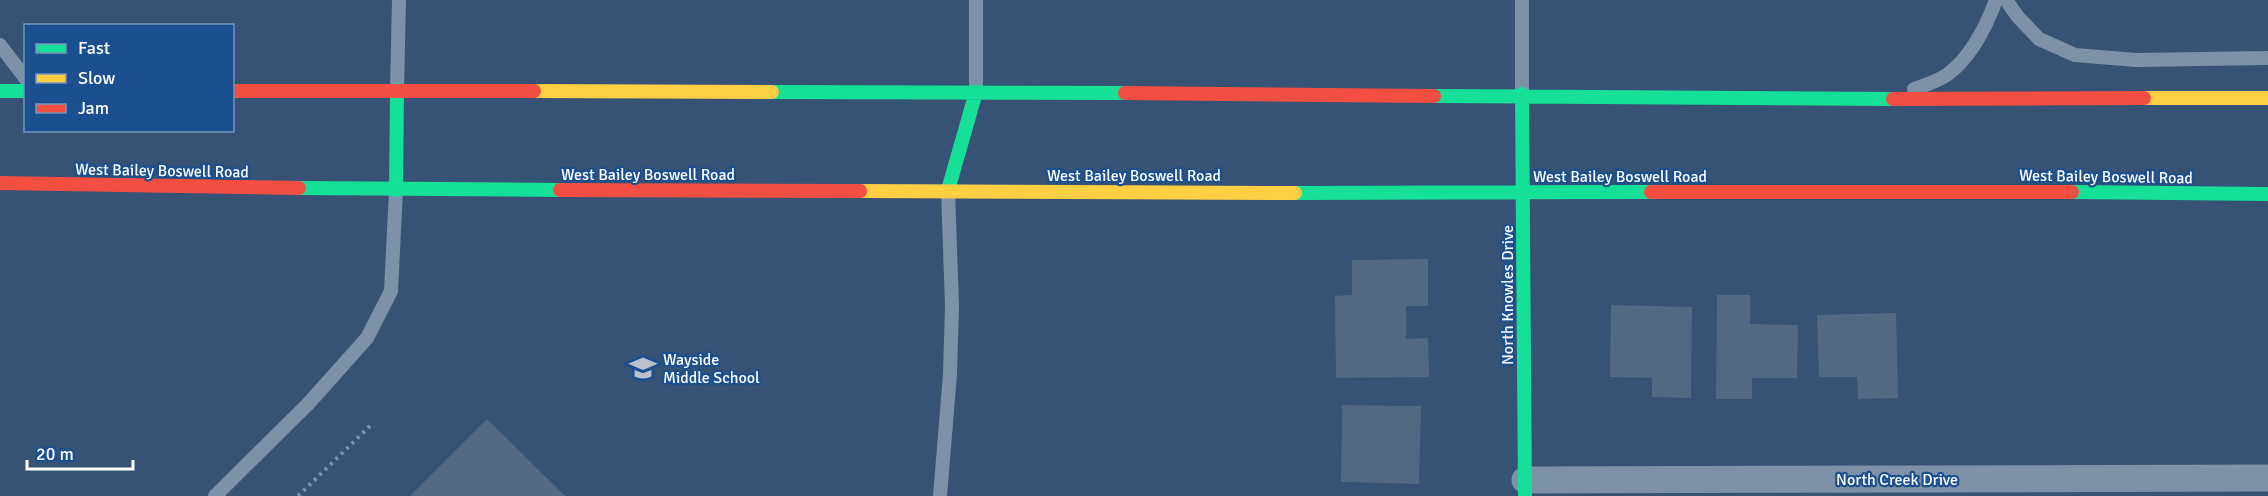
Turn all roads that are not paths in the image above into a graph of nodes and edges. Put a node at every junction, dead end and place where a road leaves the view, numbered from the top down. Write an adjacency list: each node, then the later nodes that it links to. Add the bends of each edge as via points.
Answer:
1 (399, 0): 9 (lane)
2 (976, 0): 13 (lane)
3 (1522, 0): 14 (lane)
4 (1996, 0): 16 (lane, via 1969,54 1947,75)
5 (2006, 0): 7 (lane, via 2039,39 2075,56 2136,60)
6 (0, 45): 8 (lane)
7 (2268, 58)
8 (24, 76)
9 (397, 90): 12 (main road); 13 (main road); 18 (main road)
10 (0, 91): 11 (main road)
11 (24, 91)
12 (234, 91)
13 (976, 92): 14 (main road); 19 (main road)
14 (1522, 94): 16 (main road); 20 (main road, North Knowles Drive)
15 (2268, 98): 16 (main road)
16 (1891, 99)
17 (0, 183): 18 (main road, West Bailey Boswell Road)
18 (396, 190): 19 (main road, West Bailey Boswell Road); 24 (lane, via 391,291 367,338 308,404)
19 (948, 190): 20 (main road, West Bailey Boswell Road); 25 (lane, via 952,306)
20 (1523, 193): 21 (main road, West Bailey Boswell Road); 23 (main road, North Knowles Drive)
21 (2268, 194)
22 (2268, 478): 23 (street, North Creek Drive)
23 (1525, 488)
24 (215, 496)
25 (940, 496)

